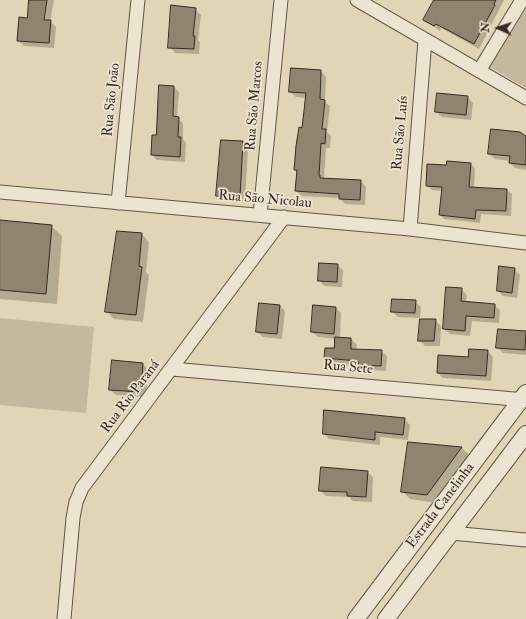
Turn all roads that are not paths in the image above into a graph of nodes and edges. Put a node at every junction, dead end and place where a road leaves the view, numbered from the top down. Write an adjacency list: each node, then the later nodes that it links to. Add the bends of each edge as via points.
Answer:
1 (138, 0): 9 (street, Rua São João)
2 (281, 0): 10 (street, Rua São Marcos)
3 (356, 0): 5 (street)
4 (522, 0): 6 (street)
5 (425, 40): 6 (street); 12 (street, Rua São Luís)
6 (479, 71): 7 (street)
7 (526, 98)
8 (0, 192): 9 (street, Rua São Nicolau)
9 (118, 202): 10 (street, Rua São Nicolau)
10 (260, 215): 11 (street, Rua São Nicolau)
11 (284, 217): 12 (street, Rua São Nicolau); 14 (street, Rua Rio Paraná)
12 (410, 229): 13 (street, Rua São Nicolau)
13 (526, 243)
14 (172, 369): 15 (street, Rua Sete); 19 (street, Rua Rio Paraná, via 82,488 73,518)
15 (524, 397): 20 (street, Estrada Canelinha)
16 (526, 434): 17 (street, Estrada Canelinha)
17 (452, 533): 18 (street); 21 (street, Estrada Canelinha)
18 (526, 540)
19 (64, 619)
20 (356, 619)
21 (386, 619)

